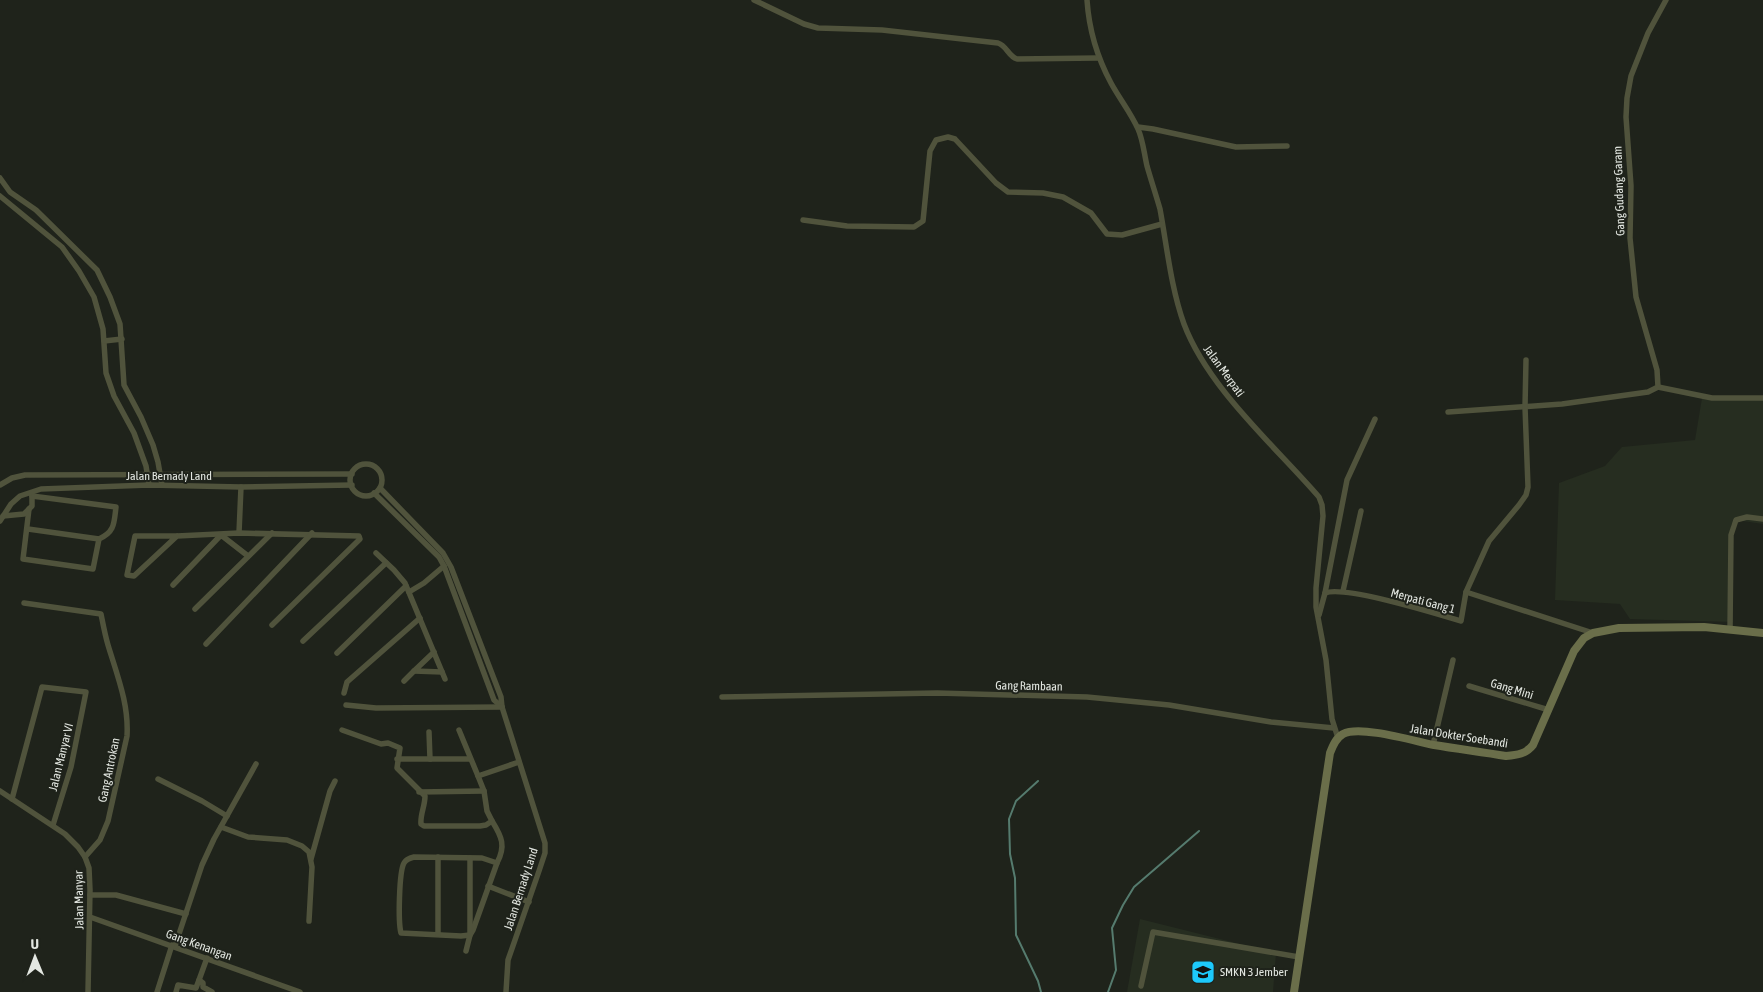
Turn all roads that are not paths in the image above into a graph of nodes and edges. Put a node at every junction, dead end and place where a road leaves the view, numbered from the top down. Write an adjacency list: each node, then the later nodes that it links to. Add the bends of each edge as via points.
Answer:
1 (754, 0): 4 (street, via 818,28 882,30 998,43 1017,59)
2 (1087, 0): 4 (street, Jalan Merpati)
3 (1666, 0): 14 (street, Gang Gudang Garam, via 1631,76 1626,117 1631,186 1630,238 1636,297 1657,370)
4 (1098, 58): 5 (street, Jalan Merpati)
5 (1138, 127): 6 (street, via 1236,147); 10 (street, Jalan Merpati)
6 (1287, 146)
7 (0, 178): 11 (street, via 10,192 36,210 97,270 110,296)
8 (0, 196): 12 (street, via 62,247 94,297)
9 (803, 220): 10 (street, via 847,226 914,227 923,221 930,151 936,140 948,137 955,139 1008,192 1063,197 1091,212 1107,234 1122,235)
10 (1162, 224): 53 (street, Jalan Merpati, via 1180,312 1197,352 1247,418 1319,497 1323,516 1316,588)
11 (122, 339): 12 (street); 21 (street, via 124,385 153,445)
12 (104, 341): 20 (street, via 106,374 134,433)
13 (1526, 360): 16 (street, Merpati Gang 1)
14 (1658, 387): 15 (street, via 1712,398); 16 (street, via 1648,392)
15 (1763, 398)
16 (1525, 407): 17 (street); 48 (street, Merpati Gang 1, via 1526,495 1489,541)
17 (1448, 412)
18 (1375, 419): 49 (street, via 1347,480)
19 (352, 474): 21 (street, Jalan Bernady Land); 25 (street); 27 (street, Jalan Bernady Land, via 360,465 372,465 381,474)
20 (148, 475): 21 (street, Jalan Bernady Land); 22 (street, Jalan Bernady Land, via 25,475); 23 (street)
21 (160, 475): 24 (street)
22 (0, 485)
23 (149, 485): 24 (street, Jalan Bernady Land); 29 (street, Jalan Bernady Land, via 56,488)
24 (162, 485): 26 (street, Jalan Bernady Land)
25 (352, 485): 26 (street, Jalan Bernady Land); 28 (street, Jalan Bernady Land, via 360,494)
26 (241, 487): 35 (street)
27 (380, 488): 28 (street); 71 (street, Jalan Bernady Land, via 449,561)
28 (374, 493): 44 (street, Jalan Bernady Land)
29 (32, 494): 30 (street); 32 (street, Jalan Bernady Land, via 20,496); 40 (street, via 116,507 113,528)
30 (29, 509): 32 (street, via 24,514); 34 (street)
31 (1360, 511): 47 (street)
32 (2, 518)
33 (1763, 519): 55 (street, via 1747,517 1736,520 1731,535)
34 (28, 529): 40 (street); 40 (street, via 23,560 93,569)
35 (239, 533): 36 (street); 38 (street)
36 (272, 533): 37 (street); 42 (street)
37 (312, 534): 54 (street, via 355,535 360,539); 59 (street)
38 (221, 535): 39 (street); 42 (street); 45 (street)
39 (177, 536): 39 (street, via 134,576 127,575 135,536)
40 (99, 539)
41 (376, 553): 43 (street)
42 (248, 556): 51 (street)
43 (386, 563): 46 (street, via 402,578); 58 (street)
44 (444, 566): 46 (street, via 424,583); 71 (street, Jalan Bernady Land, via 494,700)
45 (173, 585)
46 (408, 589): 52 (street); 61 (street)
47 (1343, 591): 48 (street, Merpati Gang 1, via 1461,621); 49 (street, Merpati Gang 1)
48 (1466, 592): 56 (street)
49 (1325, 593): 53 (street)
50 (24, 603): 95 (street, Gang Antrokan, via 101,614 120,681 127,716 127,736 108,821 100,840)
51 (194, 609)
52 (420, 618): 60 (street); 68 (street, via 347,682)
53 (1319, 618): 73 (street, Jalan Merpati)
54 (272, 625)
55 (1730, 630): 56 (main road, via 1619,628); 57 (main road)
56 (1593, 633): 72 (main road, Jalan Dokter Soebandi, via 1584,638 1574,651)
57 (1763, 633)
58 (303, 641)
59 (206, 644)
60 (434, 652): 63 (street); 64 (street)
61 (337, 653)
62 (1453, 660): 78 (street)
63 (414, 671): 64 (street); 66 (street)
64 (442, 672): 65 (street)
65 (445, 679)
66 (404, 681)
67 (1469, 686): 72 (street, Gang Mini)
68 (344, 693)
69 (722, 697): 73 (street, Gang Rambaan, via 937,693 1088,697)
70 (346, 705): 71 (street, via 376,708)
71 (502, 707): 82 (street, Jalan Bernady Land)
72 (1549, 710): 78 (main road, Jalan Dokter Soebandi, via 1533,745 1518,755)
73 (1334, 728): 77 (street, Jalan Merpati)
74 (342, 730): 79 (street, via 400,748)
75 (460, 730): 81 (street)
76 (429, 732): 80 (street)
77 (1338, 738): 78 (main road, Jalan Dokter Soebandi, via 1352,731 1367,732); 110 (main road, via 1330,753)
78 (1433, 745)
79 (397, 759): 80 (street); 89 (street, via 397,768)
80 (430, 759): 81 (street)
81 (470, 759): 84 (street)
82 (519, 762): 84 (street); 102 (street, Jalan Bernady Land, via 545,843 545,853)
83 (256, 764): 91 (street)
84 (478, 776): 88 (street)
85 (158, 779): 91 (street)
86 (334, 781): 98 (street)
87 (0, 791): 90 (street, Jalan Manyar)
88 (484, 791): 89 (street); 92 (street)
89 (419, 792): 92 (street, via 425,796 420,820 424,826 480,826)
90 (12, 799): 93 (street, Jalan Manyar); 93 (street, Jalan Manyar VI, via 42,687 86,692 71,767)
91 (227, 816): 94 (street)
92 (492, 821): 99 (street, via 503,849)
93 (52, 825): 95 (street, Jalan Manyar, via 65,834)
94 (221, 827): 98 (street, via 248,837 287,840 302,846); 103 (street, via 202,865)
95 (85, 857): 101 (street, Jalan Manyar, via 89,868)
96 (438, 857): 97 (street); 106 (street); 106 (street, via 408,859 404,863 399,925 401,933)
97 (470, 858): 99 (street); 107 (street)
98 (312, 859): 105 (street)
99 (497, 863): 100 (street)
100 (488, 886): 102 (street); 107 (street)
101 (90, 895): 103 (street, via 116,895); 104 (street, Jalan Manyar)
102 (529, 902): 120 (street, Jalan Bernady Land, via 508,960)
103 (186, 914): 108 (street)
104 (90, 917): 108 (street, Gang Kenangan); 114 (street, Jalan Manyar)
105 (309, 921)
106 (438, 934): 107 (street)
107 (470, 934): 109 (street)
108 (174, 946): 111 (street, Gang Kenangan); 115 (street)
109 (466, 951)
110 (1299, 956): 113 (street, via 1153,932); 121 (main road)
111 (207, 958): 112 (street); 119 (street, Gang Kenangan)
112 (199, 980): 116 (street, via 196,988 178,985); 117 (street)
113 (1140, 986)
114 (88, 992)
115 (157, 992)
116 (176, 992)
117 (212, 992)
118 (280, 992): 119 (street, via 280,989)
119 (300, 992)
120 (506, 992)
121 (1294, 992)

